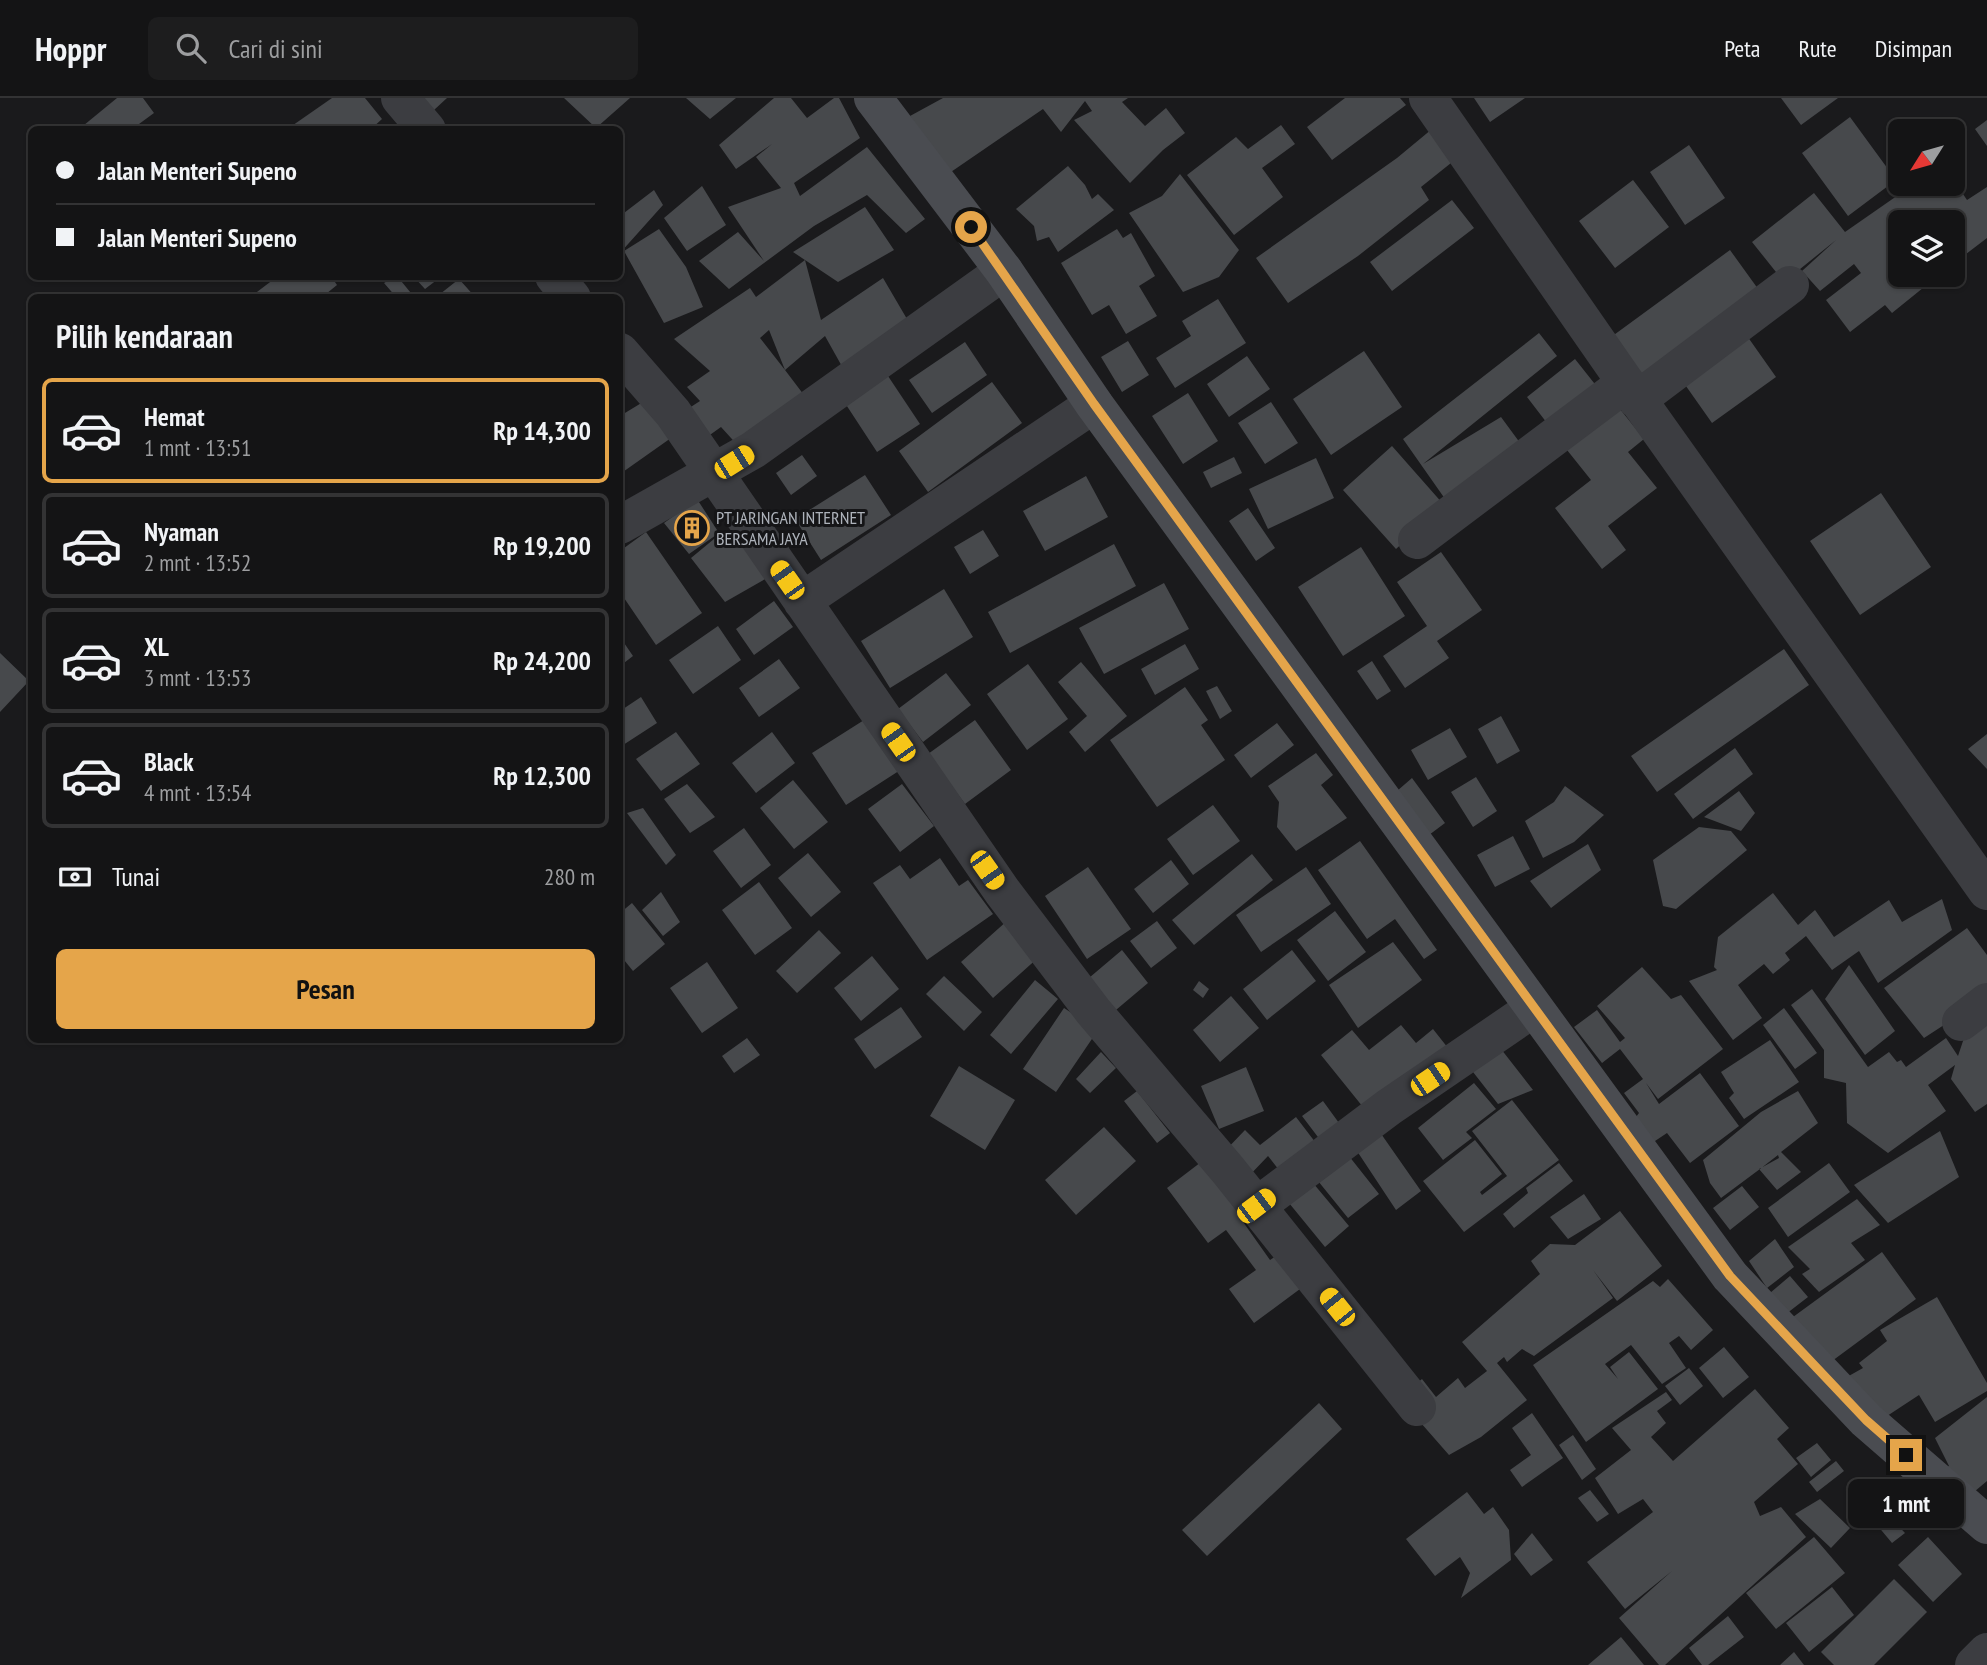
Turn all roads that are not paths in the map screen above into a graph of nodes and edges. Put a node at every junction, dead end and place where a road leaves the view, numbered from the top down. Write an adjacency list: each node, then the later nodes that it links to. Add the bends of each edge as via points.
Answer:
1 (400, 98): 4 (street)
2 (873, 98): 5 (main road)
3 (1428, 98): 10 (street)
4 (424, 126)
5 (1004, 271): 11 (main road); 12 (street)
6 (557, 280): 8 (street)
7 (1790, 285): 10 (street)
8 (569, 294)
9 (623, 355): 12 (street, via 673,413)
10 (1632, 392): 14 (street); 16 (street)
11 (1094, 404): 15 (street); 17 (main road)
12 (715, 474): 13 (street); 15 (street)
13 (623, 523)
14 (1417, 540)
15 (802, 601): 18 (street, via 1002,891 1093,1012)
16 (1987, 891)
17 (1534, 1008): 18 (street); 20 (main road, via 1730,1276 1866,1420)
18 (1256, 1206): 19 (street)
19 (1417, 1407)
20 (1987, 1525)
21 (1987, 1651): 22 (street)
22 (1974, 1665)

